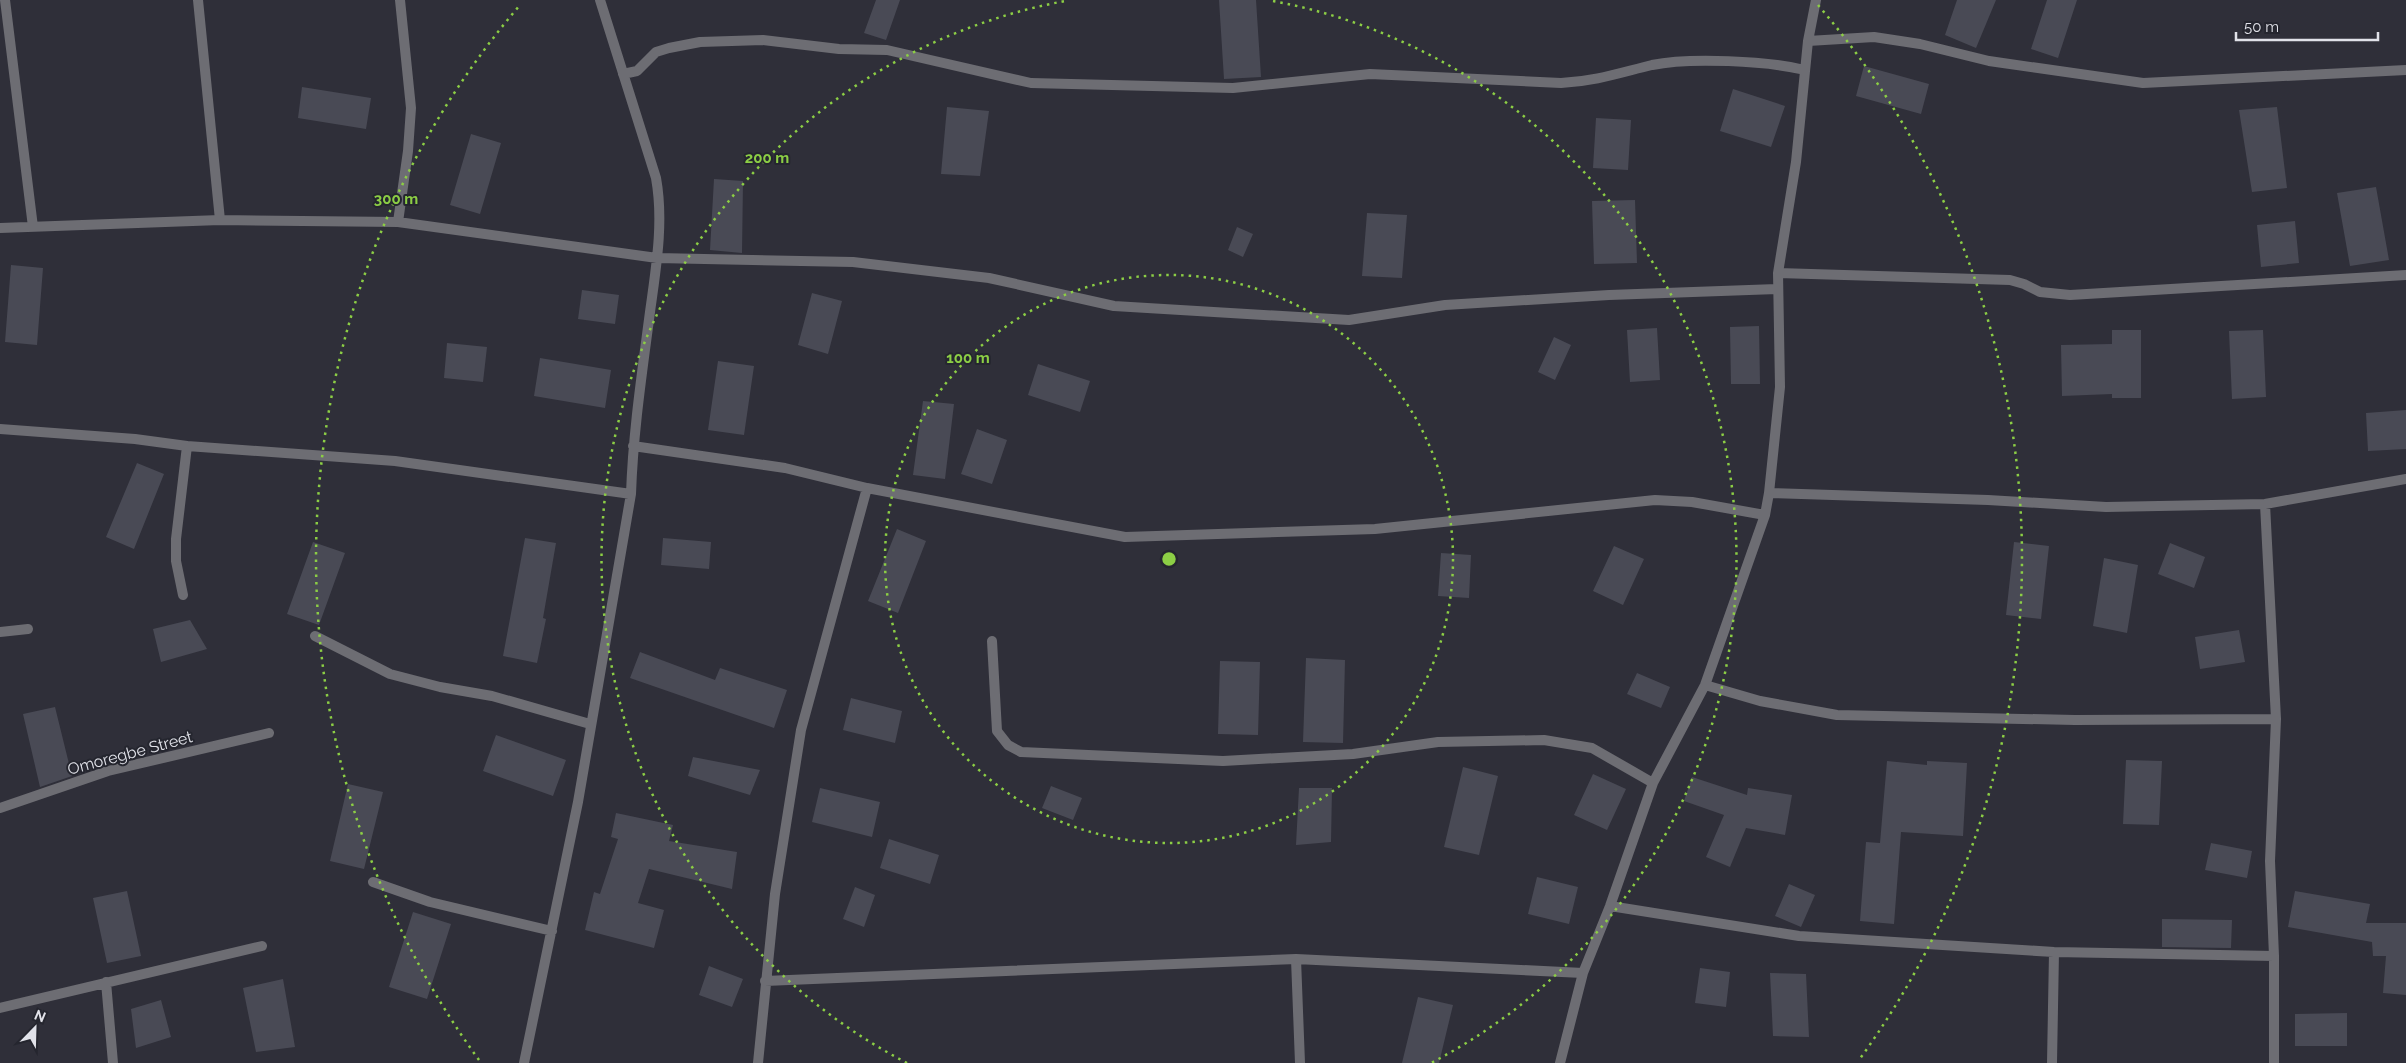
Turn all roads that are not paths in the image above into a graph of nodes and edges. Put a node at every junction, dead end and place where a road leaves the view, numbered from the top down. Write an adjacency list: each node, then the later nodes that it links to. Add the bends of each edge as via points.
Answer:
1 (5, 0): 12 (street)
2 (198, 0): 10 (street)
3 (400, 0): 11 (street, via 411,108)
4 (600, 0): 9 (street)
5 (1816, 0): 6 (street)
6 (1808, 40): 7 (street); 8 (street, via 1874,37 1990,61 2143,83)
7 (1805, 70): 9 (street, via 1786,66 1694,62 1653,65 1587,82 1561,83 1370,74 1233,88 1031,83 887,50 839,49 763,40 700,42 669,48 656,52 637,71); 15 (street, via 1796,162)
8 (2406, 70)
9 (623, 74): 14 (street, via 659,192)
10 (220, 220): 11 (street); 12 (street)
11 (398, 222): 14 (street)
12 (33, 227): 13 (street)
13 (0, 228)
14 (657, 258): 17 (street, via 853,262 989,278 1114,306 1349,320 1445,305); 20 (street)
15 (1778, 273): 16 (street, via 2010,280 2040,292 2070,295); 17 (street)
16 (2406, 276)
17 (1777, 289): 23 (street, via 1780,387)
18 (0, 429): 19 (street)
19 (187, 446): 24 (street, via 395,461); 27 (street, via 176,539 176,561)
20 (633, 446): 22 (street, via 785,468); 24 (street)
21 (2406, 480): 25 (street)
22 (867, 488): 26 (street, via 1125,537 1375,529 1655,500 1692,502); 46 (street, via 801,730)
23 (1770, 493): 25 (street, via 2106,507); 26 (street)
24 (631, 494): 34 (street)
25 (2265, 504): 33 (street)
26 (1765, 514): 32 (street)
27 (183, 595)
28 (28, 629): 29 (street)
29 (0, 632)
30 (315, 636): 34 (street, via 390,674 440,688 492,696)
31 (992, 641): 36 (street, via 997,731 1008,745 1021,752 1223,761 1353,754 1438,742 1544,740 1592,748)
32 (1706, 685): 33 (street, via 1760,701 1837,715 2075,720); 36 (street)
33 (2276, 719): 43 (street, via 2270,861)
34 (590, 724): 40 (street)
35 (269, 733): 37 (street, Omoregbe Street, via 108,771)
36 (1654, 783): 39 (street)
37 (0, 808)
38 (373, 882): 40 (street, via 430,902)
39 (1610, 906): 42 (street, via 1799,936); 45 (street)
40 (552, 931): 50 (street)
41 (262, 946): 47 (street)
42 (2054, 952): 43 (street); 54 (street)
43 (2274, 956): 55 (street)
44 (1296, 958): 45 (street); 46 (street); 52 (street)
45 (1583, 973): 53 (street)
46 (765, 981): 51 (street)
47 (106, 982): 48 (street); 49 (street)
48 (0, 1008)
49 (112, 1063)
50 (524, 1063)
51 (758, 1063)
52 (1300, 1063)
53 (1560, 1063)
54 (2052, 1063)
55 (2274, 1063)

